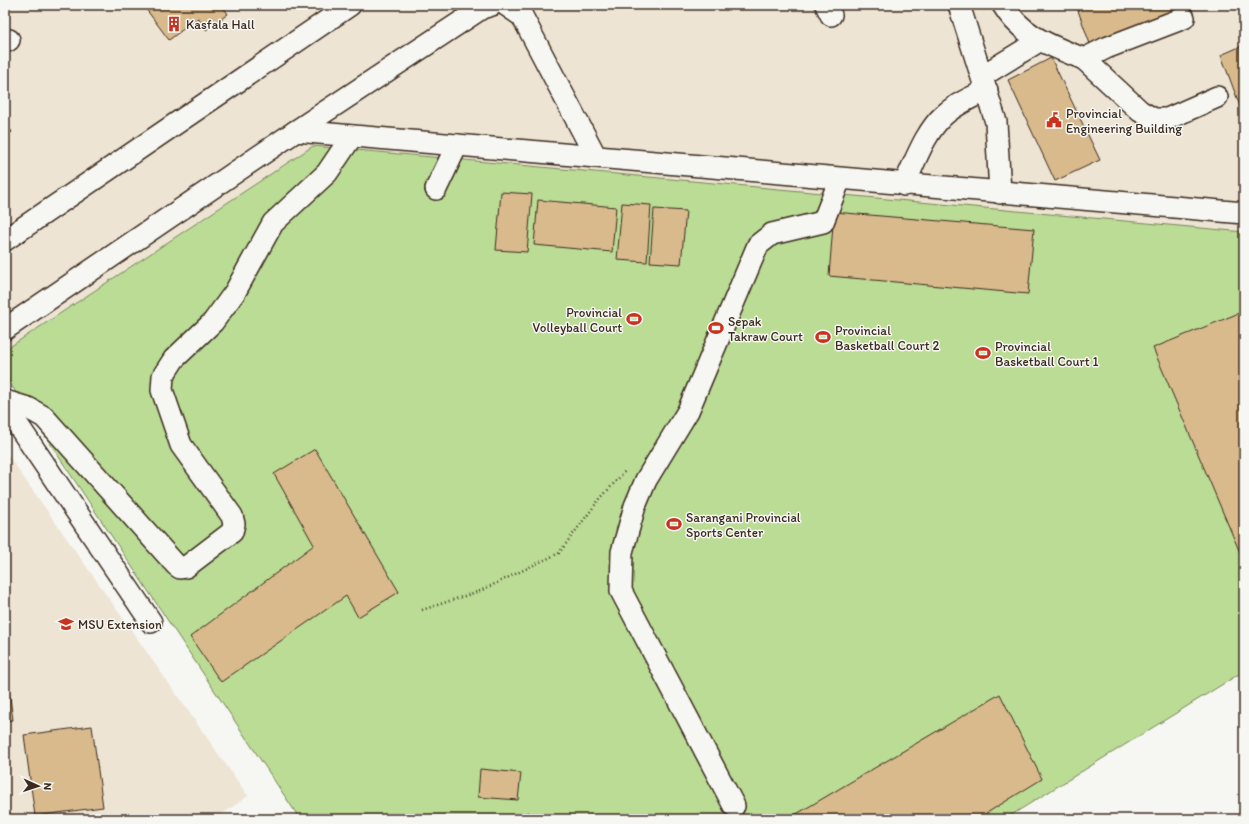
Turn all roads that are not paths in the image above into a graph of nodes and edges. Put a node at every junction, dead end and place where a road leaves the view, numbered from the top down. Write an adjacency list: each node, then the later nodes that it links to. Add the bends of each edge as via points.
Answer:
1 (492, 5): 11 (lane, via 482,8)
2 (506, 5): 14 (lane, via 522,16)
3 (959, 5): 9 (lane)
4 (1003, 5): 7 (lane, via 1010,16)
5 (337, 9): 20 (lane)
6 (1184, 18): 8 (lane)
7 (1039, 41): 8 (lane); 9 (lane)
8 (1084, 59): 10 (lane, via 1140,111 1154,120 1168,119)
9 (984, 83): 16 (lane, via 938,120); 18 (lane, via 996,122)
10 (1217, 97)
11 (296, 131): 12 (lane); 21 (lane)
12 (352, 136): 13 (lane); 22 (lane, via 327,173 273,223 235,292 213,322 174,359 162,376 162,390 181,445 232,516 234,524 232,532 186,567 180,568 176,565 44,417)
13 (457, 145): 14 (lane); 17 (lane)
14 (596, 157): 15 (lane)
15 (840, 179): 16 (lane); 25 (lane, via 823,222 772,234 758,245 688,410 635,506 622,552 621,591)
16 (904, 185): 18 (lane)
17 (436, 188)
18 (1000, 193): 19 (lane)
19 (1244, 213)
20 (5, 240)
21 (5, 329)
22 (5, 400)
23 (5, 406): 24 (lane)
24 (151, 622)
25 (734, 806)

